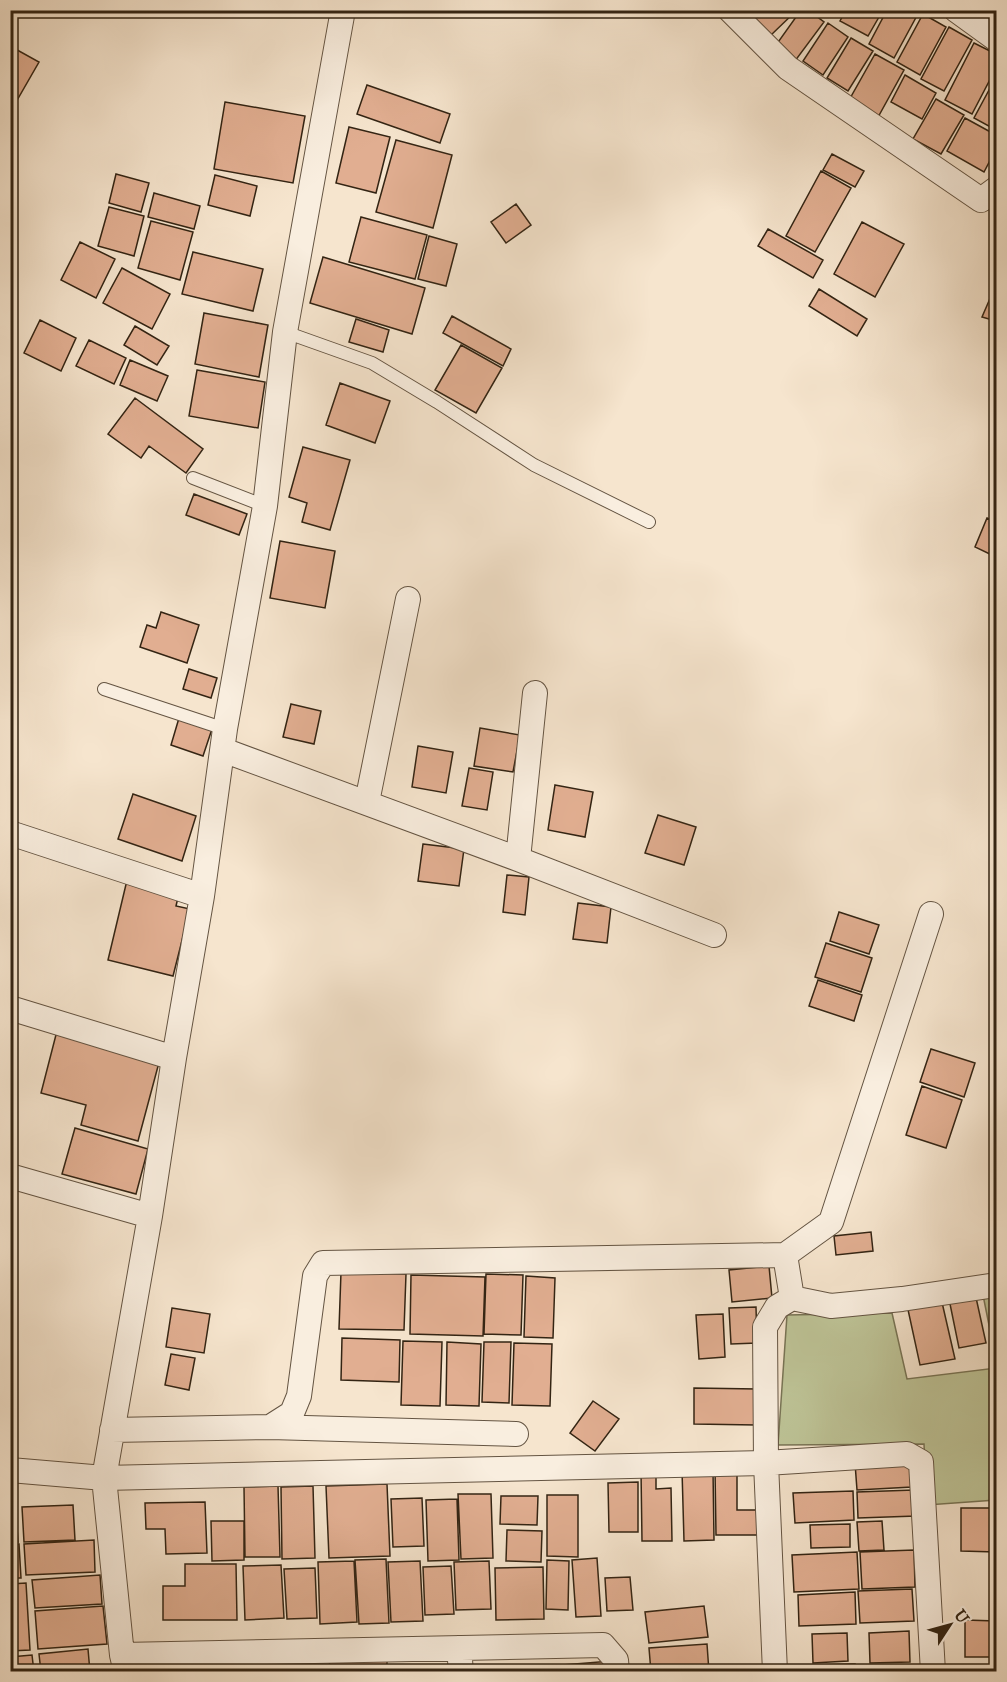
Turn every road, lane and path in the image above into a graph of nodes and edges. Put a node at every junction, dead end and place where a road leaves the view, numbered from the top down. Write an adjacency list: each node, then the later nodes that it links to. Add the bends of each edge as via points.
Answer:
1 (343, 10): 6 (street)
2 (730, 10): 5 (street, via 788,68)
3 (956, 10): 4 (street)
4 (996, 39)
5 (991, 201)
6 (285, 332): 8 (street); 9 (lane, via 372,363 534,465)
7 (193, 478): 8 (lane)
8 (265, 506): 13 (street)
9 (649, 522)
10 (408, 599): 14 (street)
11 (104, 689): 13 (lane)
12 (535, 693): 16 (street)
13 (224, 740): 14 (street); 17 (street)
14 (367, 802): 16 (street)
15 (10, 833): 17 (street)
16 (518, 859): 19 (street)
17 (202, 896): 21 (street)
18 (931, 914): 24 (street, via 831,1222)
19 (714, 935)
20 (10, 1008): 21 (street)
21 (174, 1058): 23 (street)
22 (10, 1176): 23 (street)
23 (150, 1216): 28 (street)
24 (785, 1255): 26 (street); 27 (street, via 323,1263 315,1276 299,1396 292,1413)
25 (996, 1286): 26 (street, via 831,1305)
26 (792, 1298): 30 (street, via 777,1307 765,1327)
27 (270, 1427): 28 (street); 29 (street)
28 (112, 1430): 32 (street)
29 (516, 1434)
30 (766, 1463): 32 (street); 37 (street); 38 (street, via 907,1454 921,1462)
31 (10, 1470): 32 (street)
32 (104, 1478): 35 (street)
33 (460, 1660): 34 (street); 36 (street, via 603,1644 616,1660)
34 (303, 1661): 35 (street)
35 (124, 1663)
36 (617, 1671)
37 (775, 1671)
38 (933, 1671)

